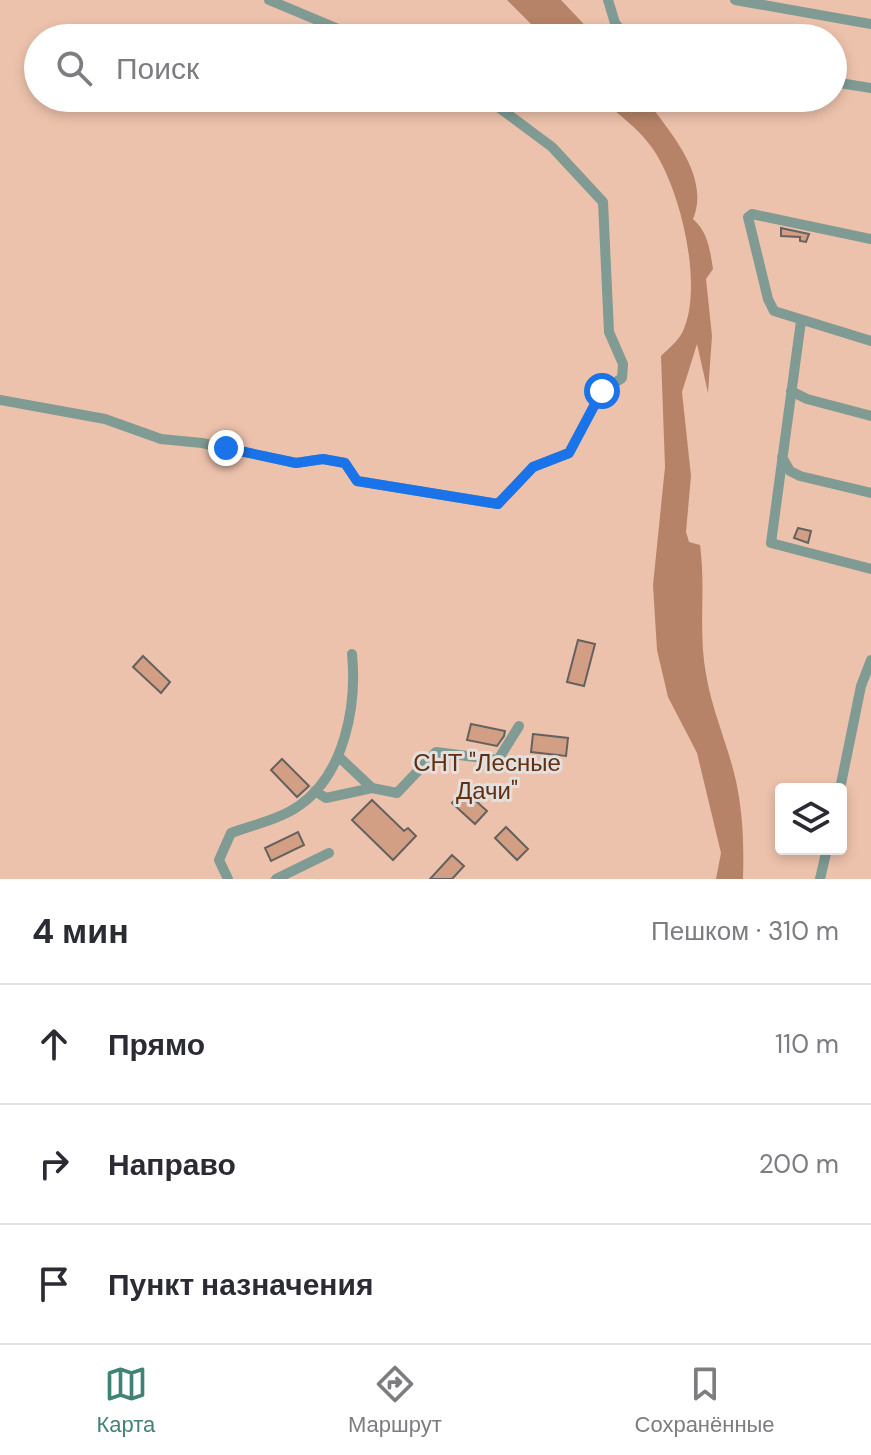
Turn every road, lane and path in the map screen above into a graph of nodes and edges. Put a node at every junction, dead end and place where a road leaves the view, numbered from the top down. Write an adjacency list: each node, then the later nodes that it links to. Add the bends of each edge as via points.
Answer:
1 (269, 0): 4 (street)
2 (608, 0): 5 (street)
3 (735, 0): 6 (street)
4 (326, 24)
5 (616, 24)
6 (871, 24)
7 (847, 84): 8 (street)
8 (871, 88)
9 (505, 112): 14 (street, via 552,147 603,202 609,332 623,364 622,378 602,391 569,453 533,467 498,504 357,481 345,463 296,463 161,439 105,419)
10 (871, 239): 11 (street, via 749,215 768,299 774,311)
11 (801, 321): 12 (street); 13 (street)
12 (871, 341)
13 (791, 391): 15 (street); 16 (street)
14 (0, 400)
15 (871, 416)
16 (782, 457): 17 (street, via 800,476); 18 (street, via 771,543)
17 (871, 493)
18 (871, 569)
19 (352, 654): 22 (street, via 353,688)
20 (871, 660): 23 (street)
21 (519, 726): 24 (street, via 498,760 436,752 397,793)
22 (338, 756): 24 (street); 25 (street)
23 (841, 783)
24 (372, 788): 25 (street, via 337,798)
25 (315, 791): 28 (street, via 299,806 231,833 219,860)
26 (329, 853): 29 (street)
27 (826, 855): 30 (street)
28 (228, 879)
29 (276, 879)
30 (820, 879)

